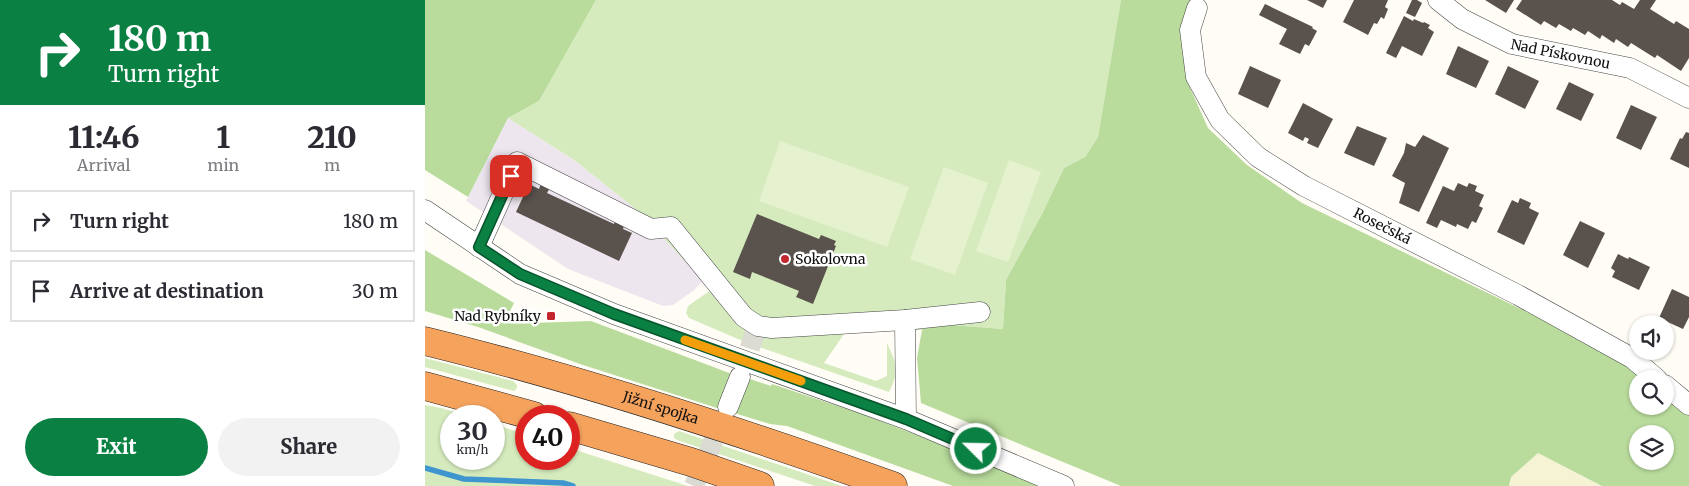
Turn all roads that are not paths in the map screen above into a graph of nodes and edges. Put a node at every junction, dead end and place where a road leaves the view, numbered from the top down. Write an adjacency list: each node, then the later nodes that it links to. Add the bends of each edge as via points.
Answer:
1 (1438, 0): 3 (street, Nad Pískovnou, via 1462,20 1512,44 1630,68)
2 (1197, 8): 9 (street, Rosečská, via 1190,30 1196,77 1219,120 1258,157 1304,186 1632,358)
3 (1689, 98)
4 (425, 210): 5 (street)
5 (479, 247): 7 (street, via 517,162 651,229 671,227 744,317 757,328); 16 (street, via 520,274 614,314)
6 (980, 312): 7 (street)
7 (905, 320): 16 (street)
8 (425, 340): 19 (highway, Jižní spojka, via 623,396 775,444)
9 (1646, 370)
10 (740, 377): 14 (street)
11 (425, 386): 15 (highway)
12 (1674, 393): 13 (street)
13 (1689, 405)
14 (728, 407)
15 (515, 411)
16 (906, 419): 20 (street)
17 (580, 429): 18 (highway)
18 (760, 486)
19 (893, 486)
20 (1064, 486)

